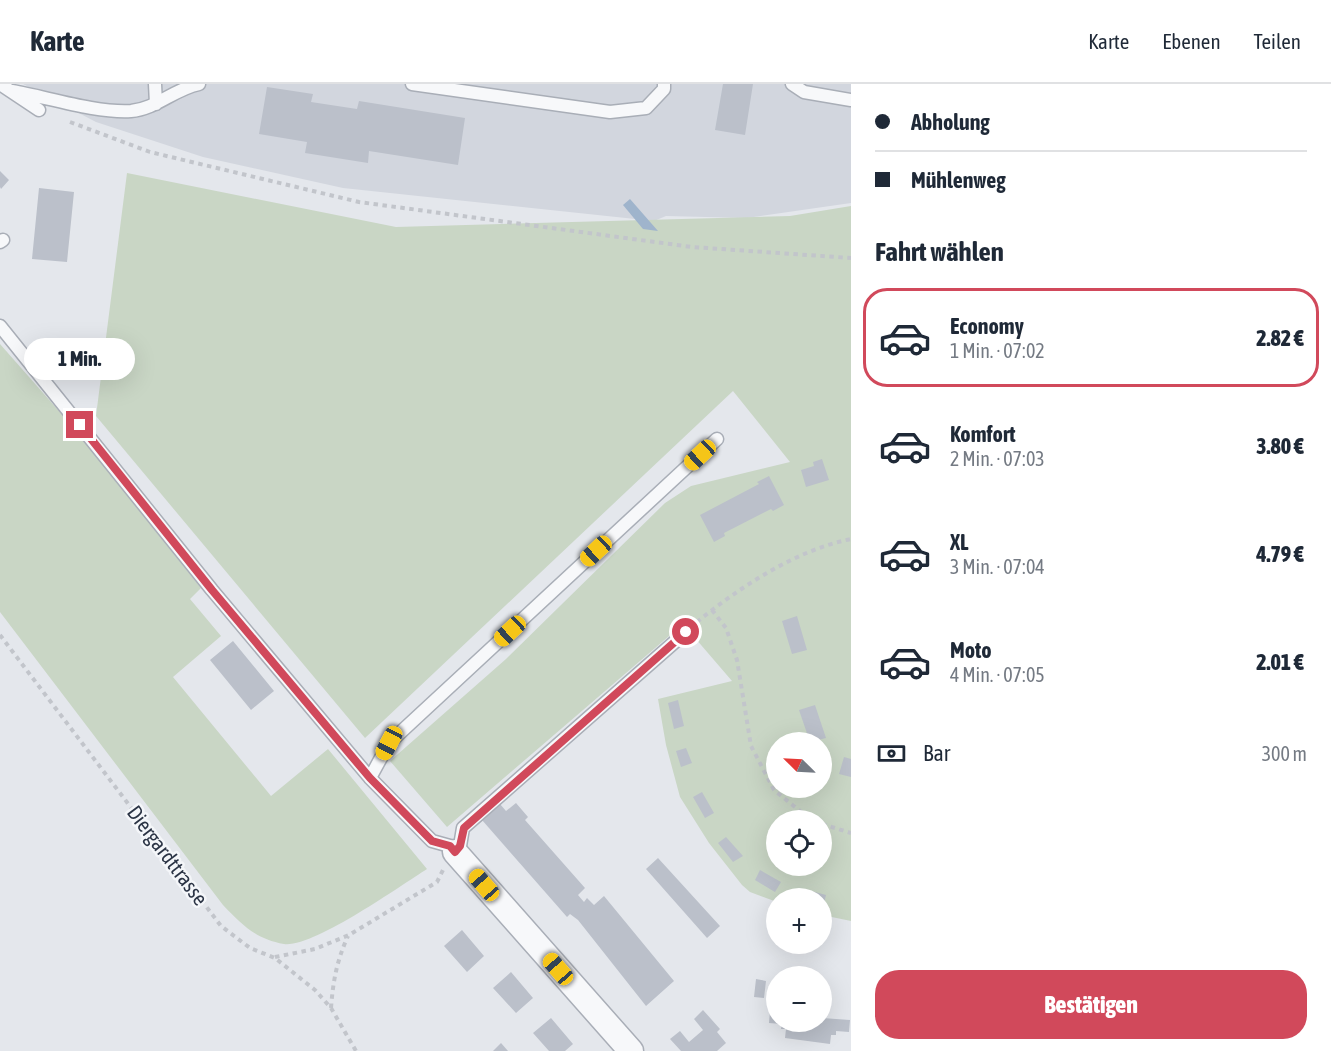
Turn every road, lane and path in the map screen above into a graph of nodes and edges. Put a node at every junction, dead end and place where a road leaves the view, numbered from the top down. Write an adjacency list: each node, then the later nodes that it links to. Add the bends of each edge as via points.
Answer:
1 (0, 84): 7 (lane)
2 (155, 84): 9 (lane)
3 (199, 84): 9 (lane, via 181,88)
4 (412, 84): 5 (lane, via 610,112 646,108)
5 (664, 84)
6 (792, 84): 8 (lane, via 804,92)
7 (12, 90): 9 (lane, via 131,111); 10 (lane)
8 (851, 100)
9 (156, 104)
10 (39, 110): 11 (path, via 150,152 359,202 693,247)
11 (851, 258)
12 (0, 326): 17 (lane, via 212,590)
13 (717, 439): 17 (lane, via 389,743)
14 (851, 539): 18 (path, via 787,562 712,610 726,628 737,660 751,746 774,789)
15 (686, 632): 21 (lane, via 464,828)
16 (0, 635): 23 (path, Diergardttrasse, via 221,926 250,948)
17 (370, 778): 21 (lane, via 432,841 450,846)
18 (799, 810)
19 (832, 827): 20 (path)
20 (851, 832)
21 (455, 852): 22 (path, via 437,882); 26 (street)
22 (349, 935): 23 (path, via 315,949); 24 (path, via 333,979)
23 (274, 958): 24 (path, Diergardttrasse)
24 (331, 1008): 25 (path, Diergardttrasse)
25 (356, 1051)
26 (631, 1051)

